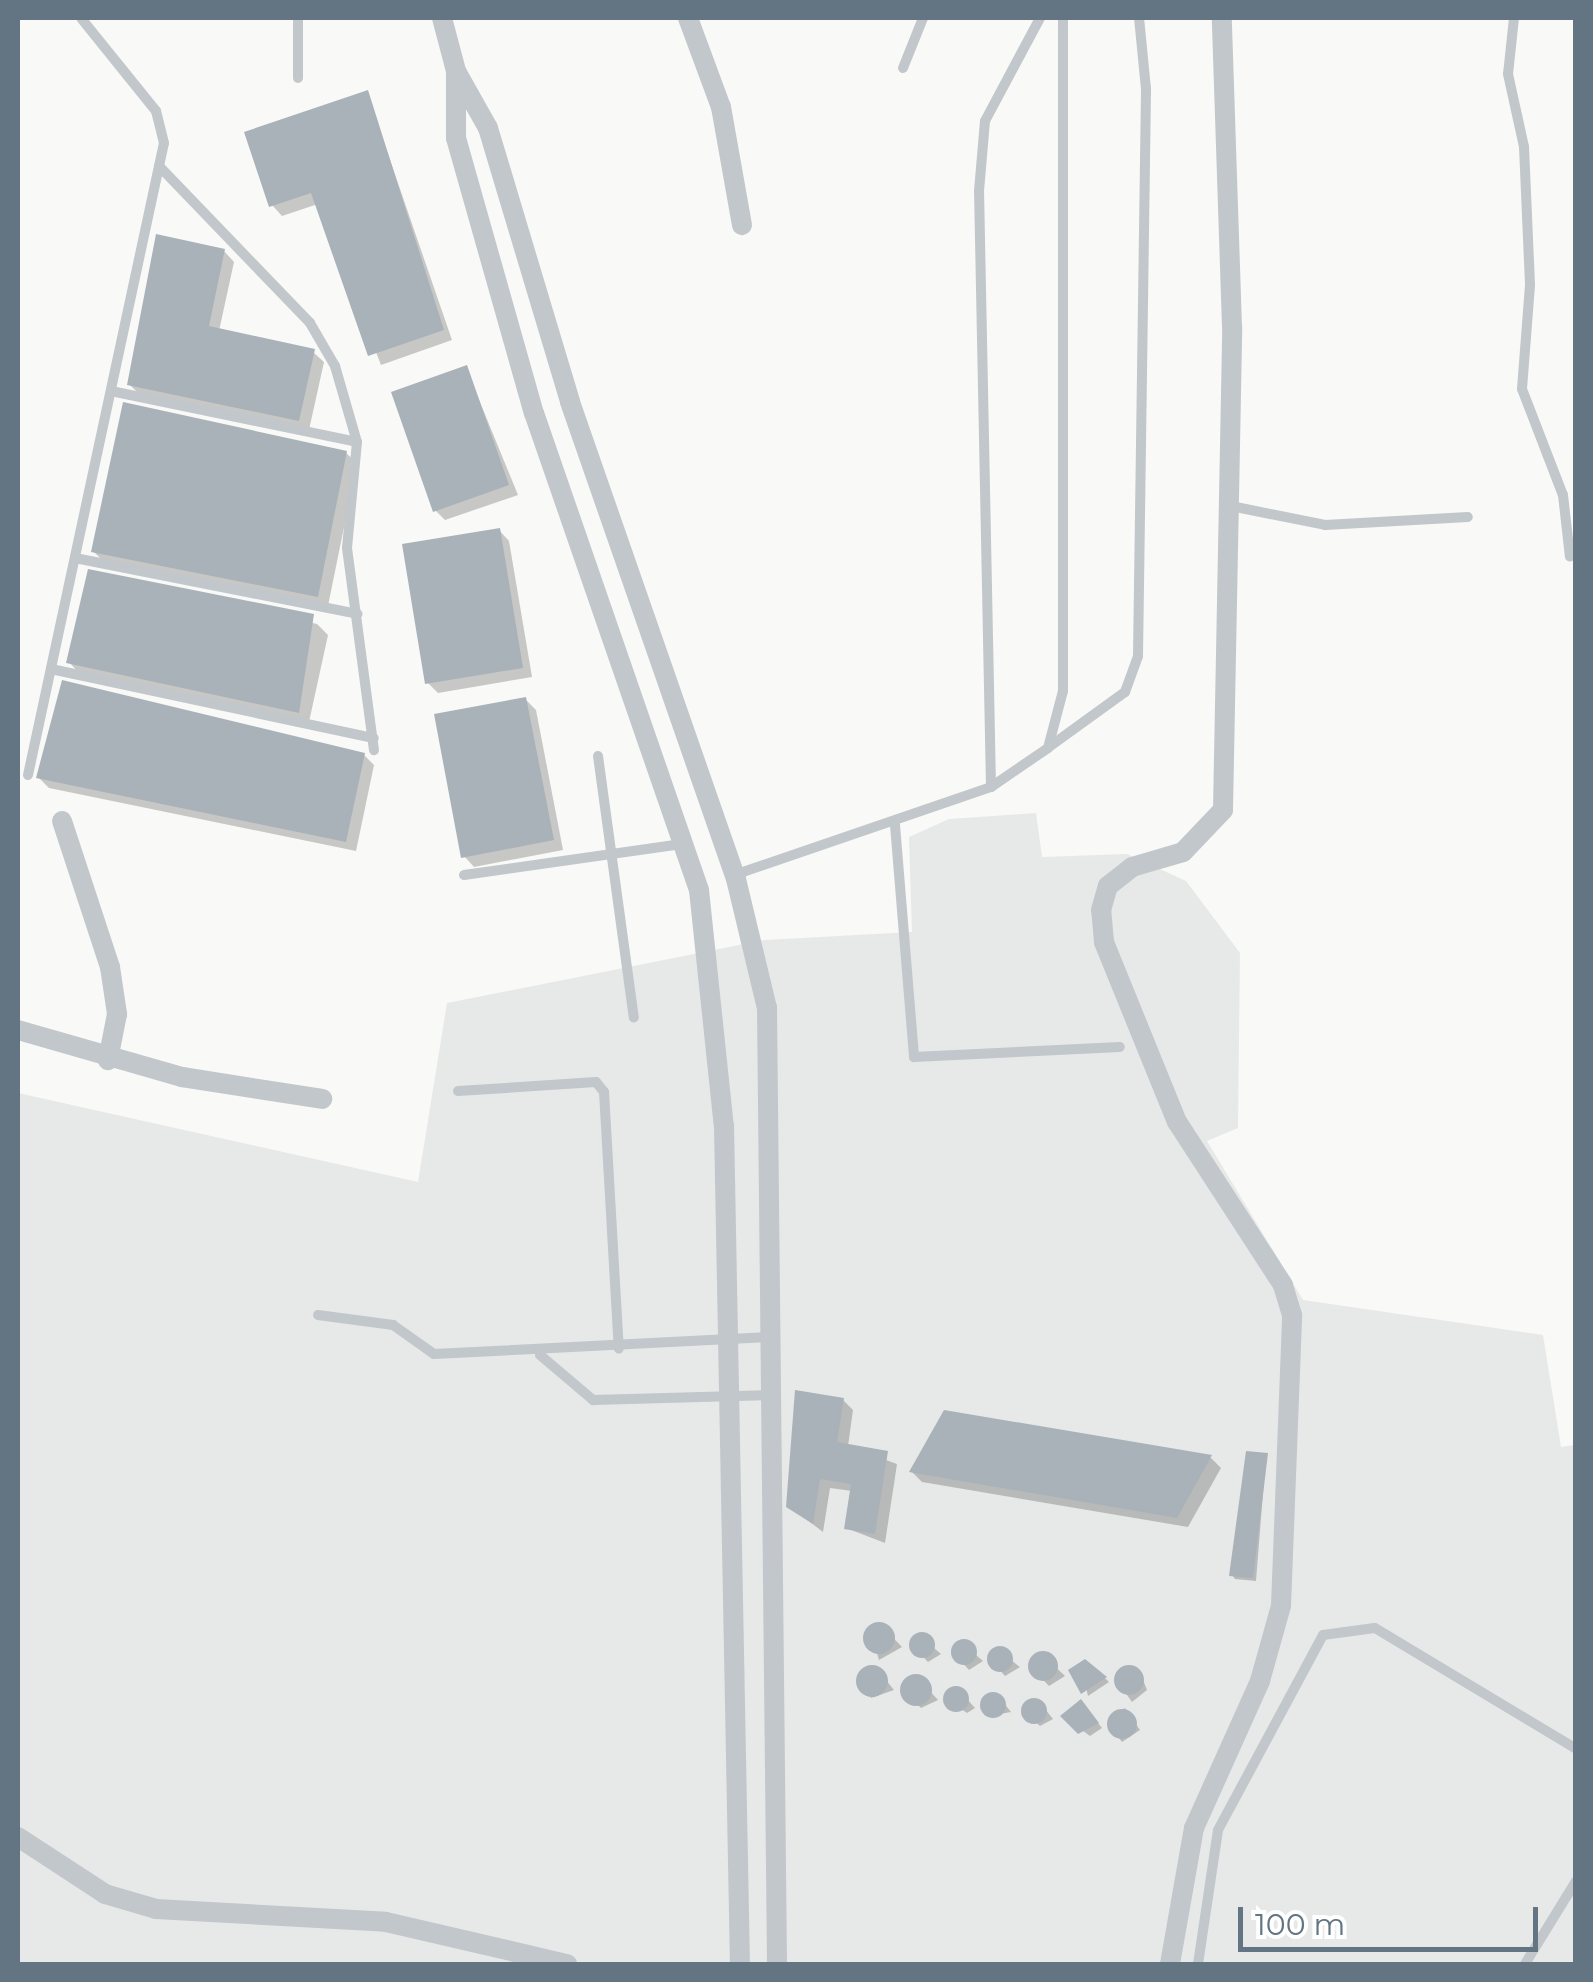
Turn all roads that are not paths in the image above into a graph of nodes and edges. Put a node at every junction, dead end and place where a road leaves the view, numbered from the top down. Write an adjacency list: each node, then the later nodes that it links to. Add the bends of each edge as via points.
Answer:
1 (81, 18): 14 (lane, via 163,124)
2 (298, 18): 13 (lane)
3 (442, 18): 12 (street)
4 (688, 18): 15 (street, via 721,106)
5 (922, 18): 11 (lane)
6 (1040, 18): 27 (lane, via 985,121 979,191)
7 (1063, 18): 24 (lane, via 1063,691)
8 (1139, 18): 24 (lane, via 1146,88 1138,656 1126,692)
9 (1222, 18): 18 (street, via 1232,147)
10 (1514, 18): 20 (lane, via 1508,74 1524,148 1530,285 1522,389 1563,495)
11 (903, 68)
12 (456, 71): 30 (street, via 456,138 534,413); 32 (street, via 488,128 570,402)
13 (298, 78)
14 (159, 166): 16 (lane); 17 (lane, via 310,323 335,366)
15 (742, 225)
16 (111, 391): 17 (lane); 21 (lane)
17 (357, 442): 22 (lane, via 347,548)
18 (1224, 505): 19 (lane, via 1325,525); 53 (street, via 1223,810 1183,852 1132,866 1108,886 1101,910 1104,942 1177,1122 1284,1286 1292,1315 1280,1606 1260,1681 1194,1828)
19 (1468, 517)
20 (1570, 557)
21 (75, 558): 22 (lane); 23 (lane)
22 (356, 614): 23 (lane, via 374,744)
23 (51, 670): 26 (lane)
24 (1048, 748): 27 (lane)
25 (598, 756): 31 (lane)
26 (28, 775)
27 (991, 787): 29 (lane)
28 (62, 821): 37 (street, via 110,968 117,1014)
29 (895, 825): 32 (lane); 36 (lane, via 914,1057)
30 (683, 844): 31 (lane); 42 (street, via 717,1007)
31 (614, 854): 33 (lane); 34 (lane)
32 (734, 874): 41 (street, via 767,1008)
33 (464, 875)
34 (634, 1018)
35 (18, 1030): 37 (street)
36 (1120, 1046)
37 (108, 1060): 39 (street)
38 (458, 1091): 43 (lane, via 596,1082 604,1092)
39 (322, 1099)
40 (318, 1315): 44 (lane, via 393,1326 434,1354)
41 (772, 1337): 42 (lane); 45 (street)
42 (728, 1340): 43 (lane); 46 (street)
43 (619, 1349): 44 (lane)
44 (540, 1355): 46 (lane, via 593,1400)
45 (771, 1395): 46 (lane); 52 (street)
46 (729, 1396): 51 (street)
47 (1576, 1749): 54 (lane, via 1375,1628 1323,1635 1218,1830)
48 (18, 1838): 50 (street, via 105,1894 156,1909 386,1922)
49 (1576, 1882): 55 (lane)
50 (567, 1964)
51 (740, 1964)
52 (777, 1964)
53 (1170, 1964)
54 (1198, 1964)
55 (1525, 1964)

